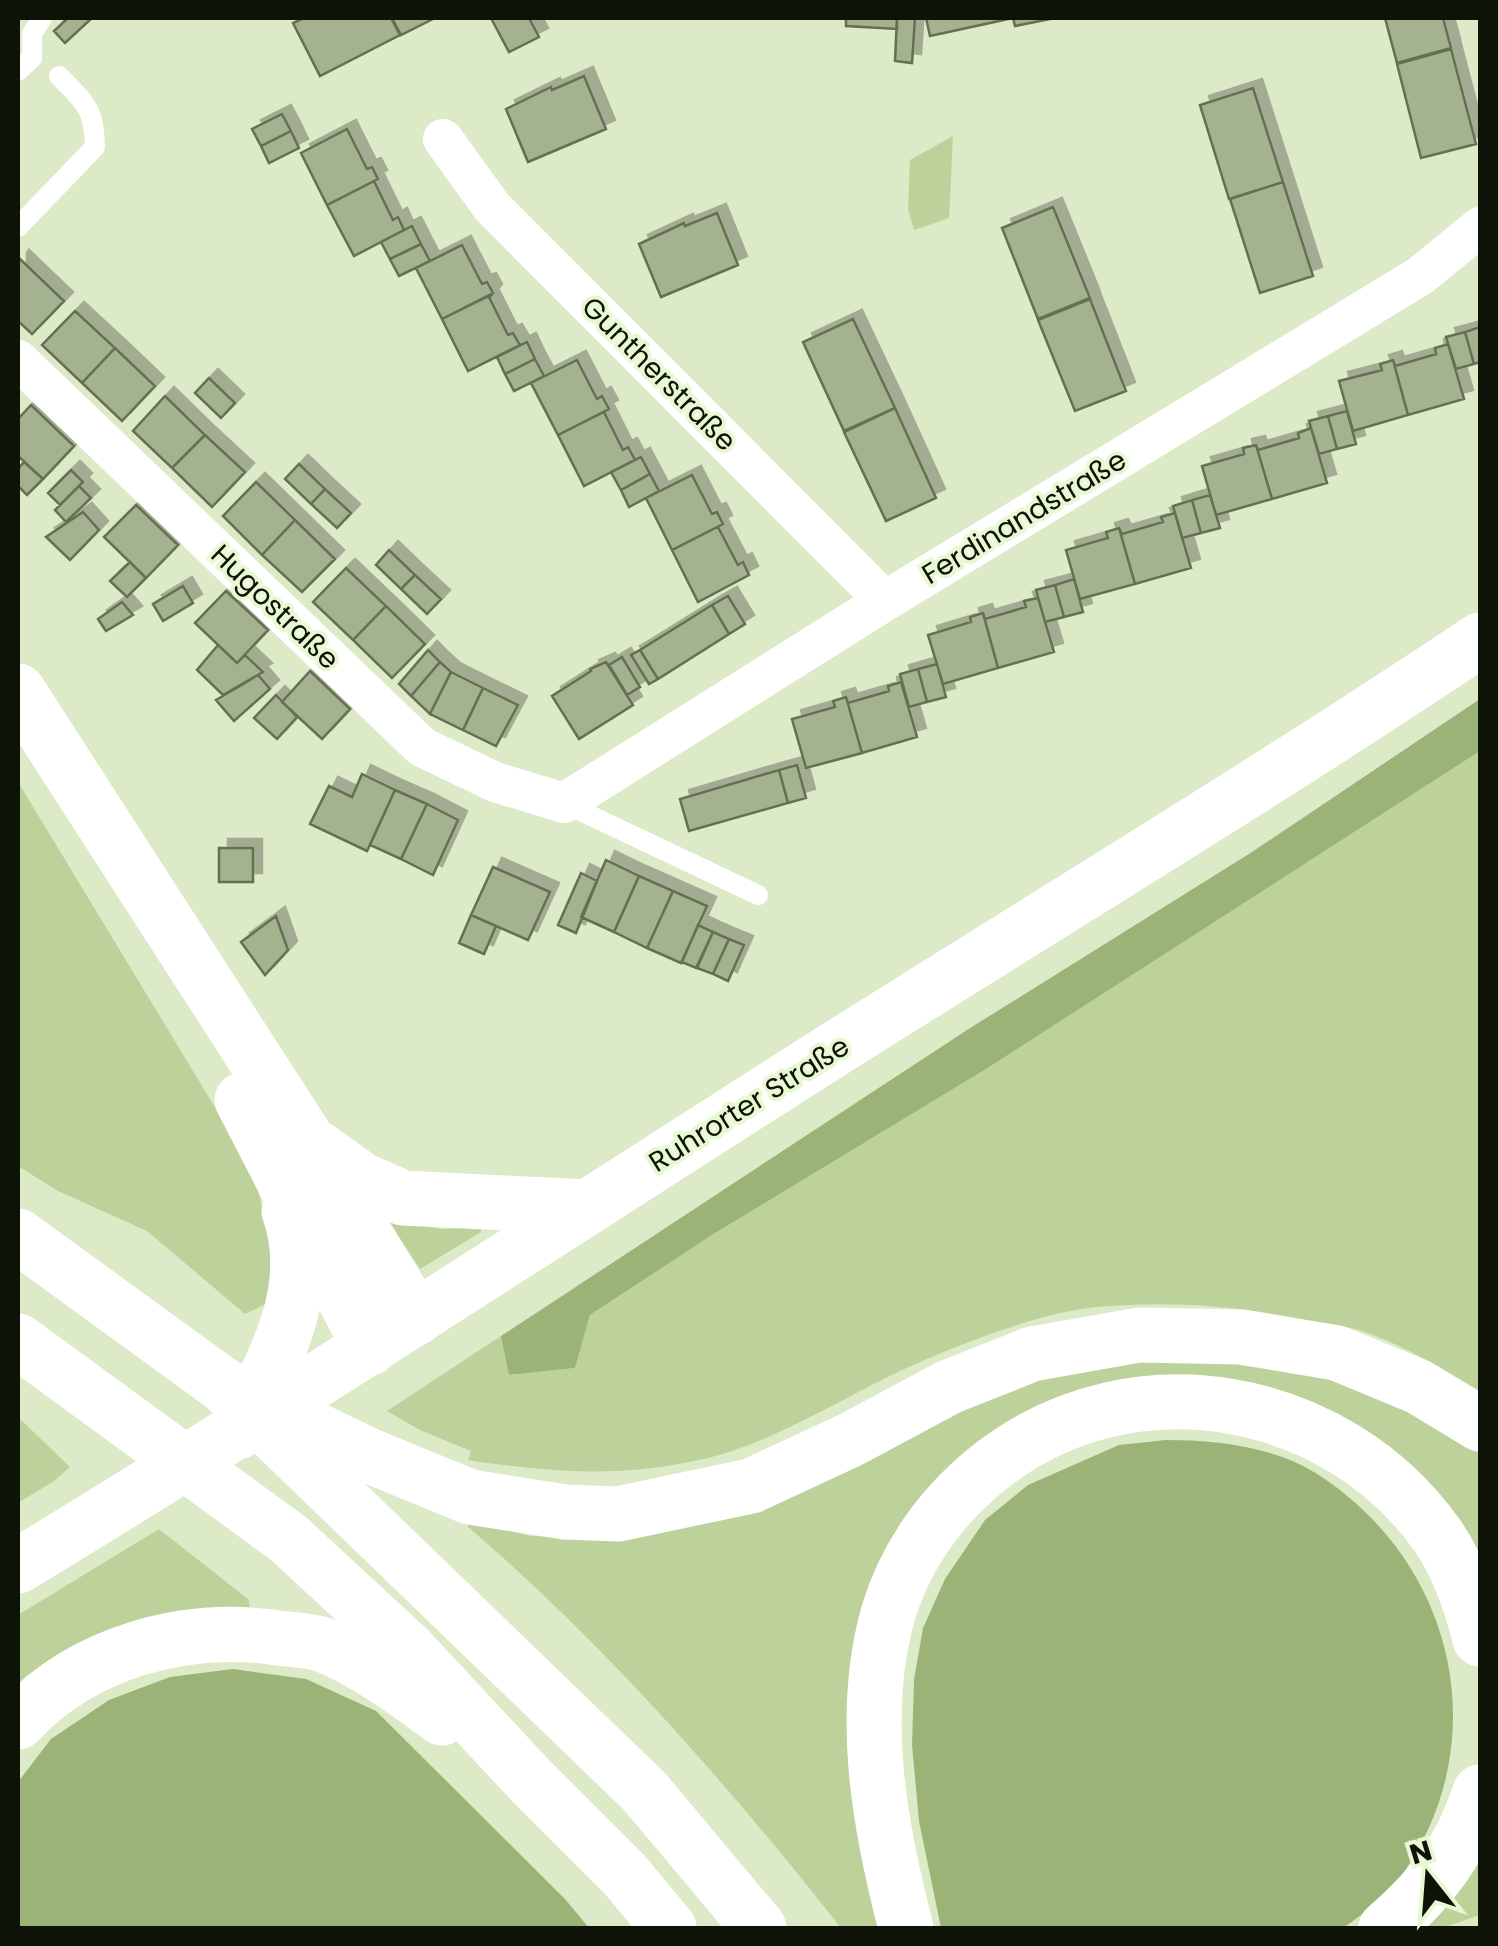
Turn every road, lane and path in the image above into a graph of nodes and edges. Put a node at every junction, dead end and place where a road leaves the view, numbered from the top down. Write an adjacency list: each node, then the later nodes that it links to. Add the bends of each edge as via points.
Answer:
1 (42, 18): 2 (lane, via 32,34 32,58)
2 (18, 72)
3 (58, 76): 6 (lane, via 86,105 94,147)
4 (442, 139): 8 (street, Guntherstraße, via 492,207)
5 (1480, 227): 8 (street, Ferdinandstraße, via 1420,276)
6 (18, 228)
7 (18, 360): 12 (street, Hugostraße, via 422,747 495,782)
8 (885, 602): 12 (street, Ferdinandstraße)
9 (1480, 640): 15 (main road, Ruhrorter Straße)
10 (18, 692): 14 (main road)
11 (18, 729): 14 (main road)
12 (564, 803): 13 (lane)
13 (758, 895)
14 (284, 1134): 15 (main road, via 403,1198); 17 (main road); 19 (main road); 20 (main road, via 298,1262 293,1310 282,1348)
15 (587, 1207): 17 (main road, Ruhrorter Straße)
16 (18, 1236): 20 (main road)
17 (416, 1318): 19 (main road, Ruhrorter Straße)
18 (18, 1341): 26 (main road, via 289,1540 408,1650)
19 (370, 1348): 20 (main road, Ruhrorter Straße)
20 (214, 1391): 22 (main road); 23 (main road, Ruhrorter Straße)
21 (1480, 1424): 22 (main road, via 1418,1387 1336,1354 1241,1337 1138,1335 1032,1354 751,1486 618,1514 470,1497)
22 (349, 1469): 29 (main road, via 645,1792)
23 (18, 1566)
24 (1480, 1640): 30 (main road, via 1468,1595 1438,1536 1390,1480 1332,1440 1250,1408 1138,1402 1084,1414 1022,1442 964,1486 918,1545 888,1613 877,1670 875,1748 884,1842)
25 (18, 1722): 26 (main road, via 38,1700 103,1661 171,1638 247,1633 322,1644 396,1685)
26 (530, 1780): 28 (main road)
27 (1480, 1792): 31 (main road, via 1460,1845 1418,1900)
28 (669, 1928)
29 (759, 1928)
30 (906, 1928)
31 (1386, 1928)

